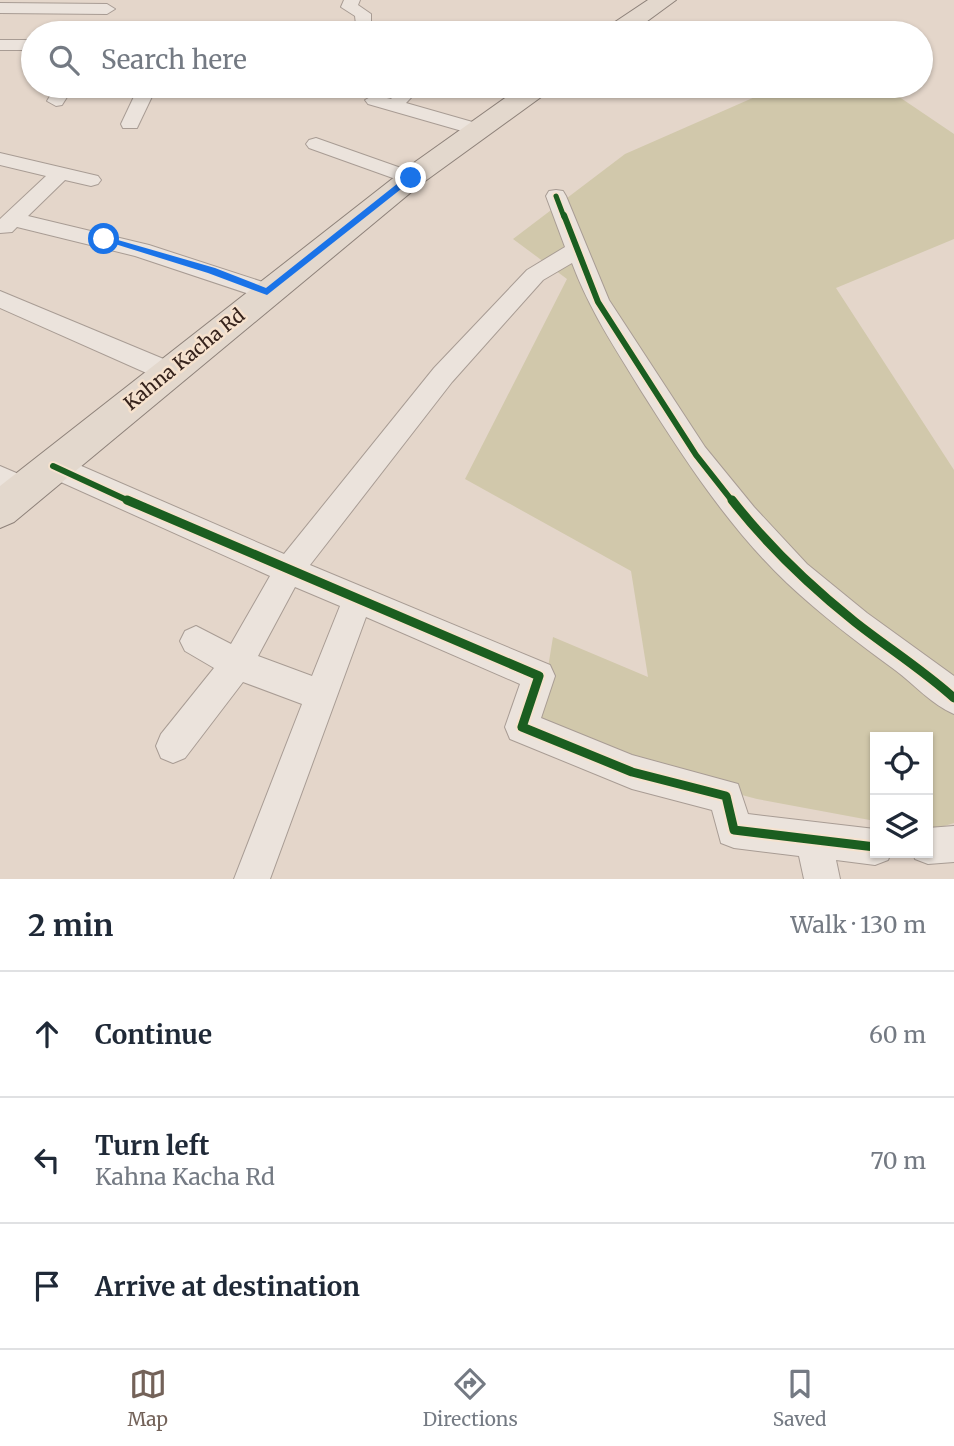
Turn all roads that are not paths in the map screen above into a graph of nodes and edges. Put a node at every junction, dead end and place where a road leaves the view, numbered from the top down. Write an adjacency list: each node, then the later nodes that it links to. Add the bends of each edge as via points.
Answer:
1 (352, 0): 5 (street, via 349,7 363,14)
2 (664, 0): 6 (main road)
3 (0, 8): 4 (street)
4 (107, 10)
5 (363, 21)
6 (633, 21)
7 (0, 45): 8 (street)
8 (21, 45)
9 (142, 98): 14 (street)
10 (402, 98): 13 (street)
11 (521, 98): 15 (main road, Kahna Kacha Rd)
12 (374, 100): 13 (street)
13 (394, 106): 15 (street)
14 (130, 124)
15 (476, 129): 19 (main road, Kahna Kacha Rd)
16 (316, 144): 19 (street)
17 (0, 159): 18 (street)
18 (61, 173): 20 (street); 22 (street)
19 (411, 178): 24 (main road, Kahna Kacha Rd)
20 (91, 180)
21 (556, 196): 23 (street)
22 (6, 225): 24 (street, via 117,243 211,270)
23 (577, 250): 29 (street, via 535,275 443,375); 34 (street, via 598,302 625,347 696,455 744,516 797,573)
24 (267, 292): 26 (main road, Kahna Kacha Rd)
25 (0, 299): 26 (street)
26 (169, 372): 27 (main road, Kahna Kacha Rd)
27 (53, 466): 28 (main road, Kahna Kacha Rd); 29 (street)
28 (8, 492)
29 (289, 570): 30 (street); 32 (street)
30 (358, 598): 33 (street); 36 (street, via 539,676 522,727 632,772 726,796 734,830)
31 (196, 641): 32 (street)
32 (237, 664): 33 (street); 35 (street)
33 (322, 696): 40 (street)
34 (954, 698)
35 (173, 746)
36 (813, 840): 38 (street); 41 (street)
37 (954, 844): 39 (street)
38 (870, 846)
39 (933, 846)
40 (253, 879)
41 (822, 879)

